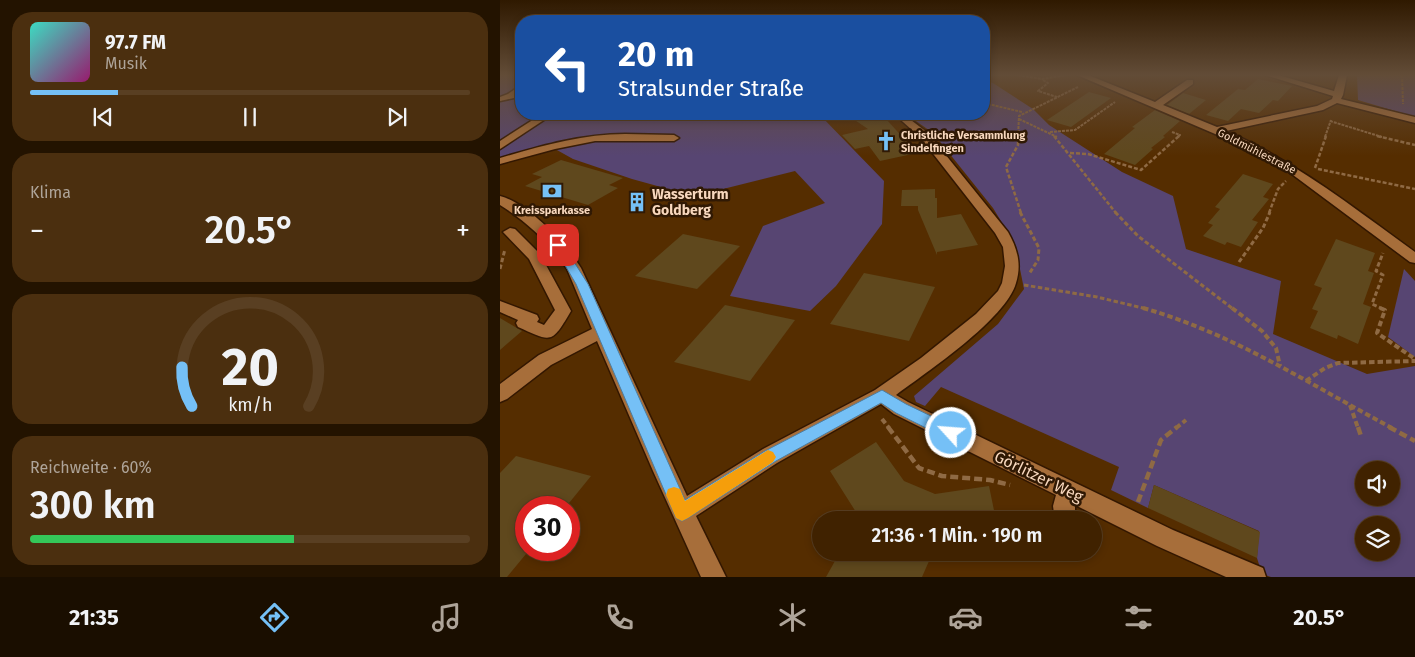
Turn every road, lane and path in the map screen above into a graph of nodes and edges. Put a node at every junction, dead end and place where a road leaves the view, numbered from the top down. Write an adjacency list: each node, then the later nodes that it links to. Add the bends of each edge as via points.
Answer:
1 (1047, 102): 10 (path)
2 (1150, 102): 9 (street, Goldmühlestraße)
3 (1161, 102): 9 (street)
4 (1329, 102): 18 (street, via 1313,110)
5 (1355, 102): 12 (street)
6 (1403, 102): 12 (path)
7 (990, 104): 10 (path)
8 (1110, 105): 19 (path, via 1076,130)
9 (1157, 105): 18 (street, Goldmühlestraße)
10 (1023, 112): 13 (path)
11 (1333, 112): 17 (path)
12 (1403, 116): 16 (street)
13 (1019, 119): 19 (path); 38 (path, via 1018,145 1006,167 1019,210 1040,253 1022,284 1102,298 1168,316)
14 (539, 120): 22 (street)
15 (905, 120): 41 (street, via 924,135 1001,232 1010,248 1012,266 1009,283 996,303)
16 (1415, 120)
17 (1330, 121): 23 (path); 26 (path)
18 (1216, 130): 27 (street, Goldmühlestraße, via 1252,146)
19 (1048, 132): 24 (path, via 1057,137)
20 (1172, 132): 24 (path, via 1180,134 1141,170 1088,154)
21 (674, 138): 25 (street, via 588,140)
22 (500, 146)
23 (1415, 146)
24 (1070, 153): 38 (path, via 1111,208 1138,236 1262,331 1276,348)
25 (500, 161)
26 (1315, 169): 27 (path); 28 (path)
27 (1311, 182): 33 (street, Goldmühlestraße)
28 (1415, 188)
29 (1275, 196): 34 (path, via 1266,223)
30 (500, 200): 31 (street)
31 (534, 221): 32 (street); 36 (street, via 558,245 574,268)
32 (505, 234): 35 (street, via 535,257 563,311 547,333 524,323 531,318)
33 (1410, 255): 37 (path, via 1383,253 1376,271 1383,275 1372,304 1385,310 1377,333)
34 (1239, 262)
35 (500, 306)
36 (602, 331): 40 (street, via 545,360); 49 (street)
37 (1415, 360): 39 (path, via 1338,363)
38 (1280, 366): 39 (path)
39 (1306, 381): 42 (path)
40 (500, 394)
41 (876, 399): 46 (path, via 893,435 920,468 942,476 990,480); 47 (street, Görlitzer Weg, via 901,408); 49 (street, via 770,456)
42 (1350, 405): 44 (path); 45 (path)
43 (1186, 420): 50 (path, via 1161,440)
44 (1361, 436)
45 (1415, 441)
46 (1018, 488)
47 (1068, 490): 48 (street); 50 (street, Görlitzer Weg)
48 (1064, 511)
49 (682, 512): 51 (street)
50 (1130, 521): 52 (street, Görlitzer Weg)
51 (714, 577)
52 (1254, 577)

